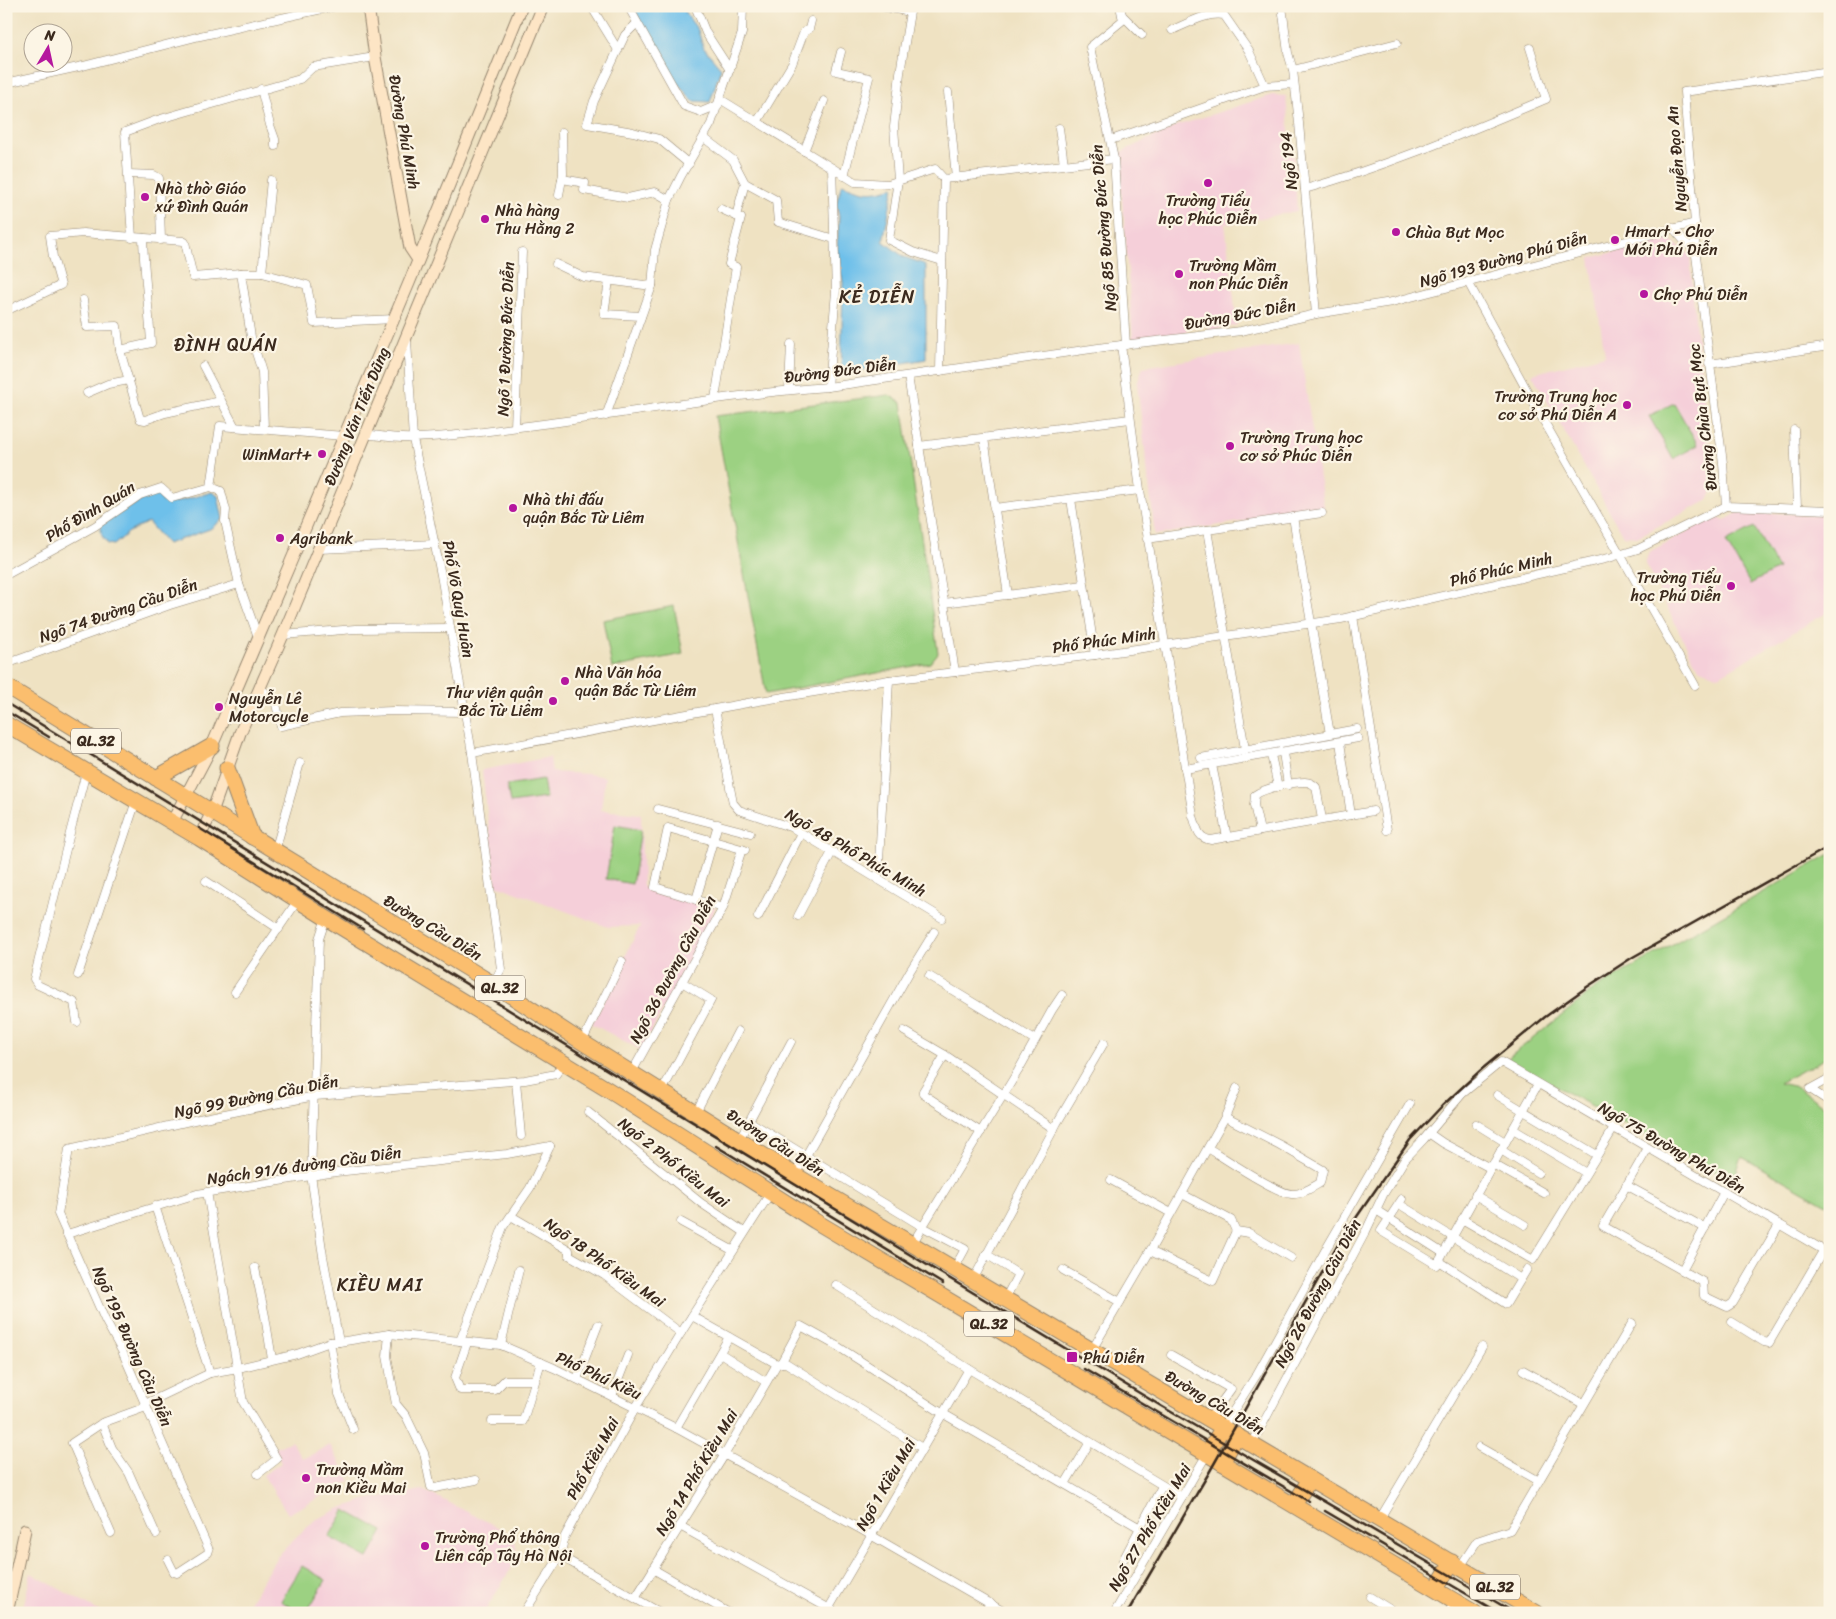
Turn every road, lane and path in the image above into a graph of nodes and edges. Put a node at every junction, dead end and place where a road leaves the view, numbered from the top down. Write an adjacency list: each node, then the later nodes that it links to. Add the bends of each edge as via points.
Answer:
1 (336, 6): 25 (street)
2 (368, 6): 21 (main road, Đường Phú Minh)
3 (522, 6): 64 (main road, Đường Văn Tiến Dũng)
4 (543, 6): 77 (main road, Đường Văn Tiến Dũng)
5 (591, 6): 19 (street)
6 (628, 6): 14 (street)
7 (695, 6): 22 (street, via 706,33)
8 (743, 6): 22 (street, via 742,33)
9 (881, 6): 49 (street, via 910,12 894,127)
10 (1120, 6): 12 (street)
11 (1282, 6): 23 (street, Ngõ 194)
12 (1122, 15): 16 (street); 36 (street, Ngõ 85 Đường Đức Diễn, via 1123,20 1090,47)
13 (811, 21): 32 (street, via 792,64)
14 (637, 23): 19 (street, via 625,35); 31 (street, via 684,106 701,112)
15 (1172, 30): 27 (street, via 1200,18 1224,15 1249,51)
16 (1142, 35)
17 (1397, 43): 23 (street)
18 (1530, 48): 51 (street, via 1546,99 1393,161)
19 (618, 50): 40 (street, via 587,124 660,139)
20 (842, 52): 44 (street, via 836,71 870,78)
21 (375, 57): 28 (street, via 313,67 300,78); 64 (main road, Đường Phú Minh, via 410,248)
22 (730, 70): 31 (street)
23 (1293, 70): 26 (street, Ngõ 194)
24 (1830, 71): 56 (street, Nguyễn Đạo An, via 1684,92)
25 (6, 83)
26 (1294, 84): 27 (street); 51 (street, Ngõ 194)
27 (1265, 86): 36 (street)
28 (261, 89): 37 (street); 43 (street, via 125,132)
29 (948, 92): 45 (street)
30 (824, 101): 38 (street)
31 (719, 102): 32 (street); 35 (street)
32 (757, 122): 38 (street)
33 (1059, 128): 41 (street)
34 (562, 132): 46 (street)
35 (704, 138): 40 (street); 50 (street, via 733,160)
36 (1111, 140): 39 (street, Ngõ 85 Đường Đức Diễn)
37 (275, 146)
38 (804, 151): 42 (street)
39 (1114, 159): 41 (street); 79 (street, Ngõ 85 Đường Đức Diễn)
40 (689, 164): 53 (street)
41 (1064, 164): 45 (street)
42 (832, 168): 44 (street); 60 (street)
43 (129, 174): 58 (street); 61 (street, via 159,178)
44 (844, 176): 49 (street, via 855,182 888,184)
45 (956, 178): 47 (street)
46 (562, 179): 52 (street); 53 (street, via 585,183 584,190 628,198 655,192)
47 (944, 179): 49 (street, via 935,169); 65 (street)
48 (271, 180): 68 (street)
49 (898, 180): 65 (street, via 889,240)
50 (744, 183): 55 (street); 60 (street, via 776,200 778,222)
51 (1305, 190): 74 (street, Ngõ 194)
52 (559, 195)
53 (669, 200): 71 (street, via 655,250)
54 (721, 208): 55 (street)
55 (736, 216): 90 (street, via 741,218 729,264 736,267)
56 (1695, 223): 57 (street, Ngõ 193 Đường Phú Diễn); 62 (street, Đường Chùa Bụt Mọc)
57 (1673, 228): 62 (street); 70 (street, Ngõ 193 Đường Phú Diễn)
58 (132, 238): 59 (street); 73 (street, via 83,232 50,236 61,285)
59 (143, 238): 61 (street); 81 (street, via 151,343)
60 (834, 239): 87 (street, via 836,291)
61 (161, 240): 67 (street, via 185,242 193,277)
62 (1695, 248): 82 (street, Đường Chùa Bụt Mọc)
63 (522, 252): 95 (street, Ngõ 1 Đường Đức Diễn)
64 (418, 260): 76 (main road, Đường Văn Tiến Dũng)
65 (942, 261): 84 (street)
66 (556, 264): 69 (street, via 583,277)
67 (241, 273): 68 (street); 96 (street, via 251,337 262,372)
68 (262, 273): 76 (street, via 307,285 314,323)
69 (609, 280): 71 (street); 75 (street, via 604,314)
70 (1468, 282): 74 (street, Ngõ 193 Đường Phú Diễn, via 1392,302); 116 (street)
71 (652, 286): 75 (street)
72 (83, 300): 81 (street, via 87,327 117,326)
73 (6, 311)
74 (1316, 314): 79 (street, Đường Đức Diễn, via 1241,331)
75 (641, 316): 92 (street)
76 (394, 319): 99 (main road, Đường Văn Tiến Dũng)
77 (406, 336): 98 (main road, Đường Văn Tiến Dũng); 101 (street, Phố Võ Quý Huân)
78 (791, 344): 88 (street)
79 (1124, 345): 84 (street, Đường Đức Diễn); 93 (street, Ngõ 85 Đường Đức Diễn)
80 (1830, 346): 82 (street)
81 (120, 350): 86 (street)
82 (1709, 364): 106 (street, Đường Chùa Bụt Mọc)
83 (203, 366): 91 (street)
84 (940, 371): 85 (street, Đường Đức Diễn)
85 (908, 376): 87 (street, Đường Đức Diễn); 102 (street)
86 (129, 380): 89 (street); 91 (street, via 142,420)
87 (828, 387): 88 (street, Đường Đức Diễn)
88 (789, 390): 90 (street, Đường Đức Diễn)
89 (87, 393)
90 (716, 398): 92 (street, Đường Đức Diễn)
91 (221, 401): 94 (street)
92 (606, 416): 95 (street, Đường Đức Diễn)
93 (1130, 419): 100 (street); 104 (street, Ngõ 85 Đường Đức Diễn)
94 (235, 427): 96 (street); 103 (street, via 220,426)
95 (515, 428): 101 (street, Đường Đức Diễn)
96 (264, 429): 99 (street)
97 (1794, 430): 108 (street)
98 (365, 434): 101 (street, Đường Đức Diễn); 115 (main road, Đường Văn Tiến Dũng)
99 (344, 436): 127 (main road, Đường Văn Tiến Dũng)
100 (984, 438): 102 (street); 107 (street)
101 (413, 439): 114 (street, Phố Võ Quý Huân)
102 (919, 446): 121 (street)
103 (212, 487): 117 (street, Phố Đình Quán, via 172,498 161,488 140,495 92,528); 118 (street, via 221,491)
104 (1140, 490): 105 (street); 113 (street, Ngõ 85 Đường Đức Diễn)
105 (1071, 500): 107 (street); 119 (street)
106 (1726, 506): 108 (street, Đường Chùa Bụt Mọc); 116 (street, Phố Phúc Minh, via 1638,549)
107 (994, 508): 120 (street)
108 (1797, 508): 109 (street, Đường Chùa Bụt Mọc)
109 (1830, 510)
110 (1322, 513): 111 (street)
111 (1293, 517): 112 (street); 123 (street)
112 (1207, 530): 113 (street); 126 (street)
113 (1147, 539): 128 (street, Ngõ 85 Đường Đức Diễn)
114 (435, 544): 115 (street); 124 (street, Phố Võ Quý Huân)
115 (319, 548): 125 (main road, Đường Văn Tiến Dũng)
116 (1621, 554): 122 (street, Phố Phúc Minh); 133 (street)
117 (6, 576)
118 (239, 584): 127 (street); 130 (street, Ngõ 74 Đường Cầu Diễn, via 170,605)
119 (1084, 585): 120 (street); 129 (street)
120 (1008, 595): 121 (street)
121 (944, 602): 131 (street)
122 (1353, 616): 123 (street, Phố Phúc Minh); 167 (street)
123 (1312, 623): 126 (street, Phố Phúc Minh); 140 (street)
124 (450, 628): 125 (street, via 356,629); 137 (street, Phố Võ Quý Huân)
125 (283, 635): 135 (main road, Đường Văn Tiến Dũng)
126 (1224, 636): 128 (street, Phố Phúc Minh); 144 (street)
127 (258, 637): 143 (main road, Đường Văn Tiến Dũng)
128 (1164, 646): 129 (street, Phố Phúc Minh); 152 (street, Ngõ 85 Đường Đức Diễn)
129 (1095, 655): 131 (street, Phố Phúc Minh)
130 (6, 664)
131 (955, 672): 132 (street, Phố Phúc Minh)
132 (889, 680): 136 (street, Phố Phúc Minh); 176 (street)
133 (1695, 685)
134 (6, 686): 154 (highway, Đường Cầu Diễn / QL.32)
135 (260, 687): 137 (street, via 276,704 281,726 340,713); 151 (main road, Đường Văn Tiến Dũng)
136 (715, 709): 145 (street, Phố Phúc Minh); 169 (street, Ngõ 48 Phố Phúc Minh, via 733,803 739,810)
137 (465, 712): 145 (street, Phố Võ Quý Huân)
138 (6, 724): 153 (highway, QL.32)
139 (1357, 729): 140 (street)
140 (1330, 734): 144 (street)
141 (1358, 738): 142 (street)
142 (1340, 742): 146 (street); 162 (street)
143 (212, 746): 154 (highway); 157 (main road, Đường Văn Tiến Dũng)
144 (1245, 749): 148 (street)
145 (472, 753): 191 (street, Phố Võ Quý Huân, via 501,969)
146 (1283, 753): 147 (street); 155 (street)
147 (1272, 755): 150 (street); 156 (street)
148 (1201, 758)
149 (300, 763): 174 (street)
150 (1212, 765): 152 (street); 171 (street)
151 (227, 768): 161 (main road, Đường Văn Tiến Dũng); 170 (highway)
152 (1185, 769): 171 (street, Ngõ 85 Đường Đức Diễn, via 1199,834 1203,839 1211,840)
153 (86, 772): 158 (highway, QL.32); 194 (street, via 34,979 38,985 74,1002)
154 (156, 778): 157 (highway, Đường Cầu Diễn / QL.32)
155 (1288, 785): 156 (street); 163 (street, via 1305,782 1316,787)
156 (1278, 787): 166 (street, via 1255,795)
157 (186, 796): 161 (highway, Đường Cầu Diễn / QL.32); 164 (main road, Đường Văn Tiến Dũng)
158 (136, 801): 164 (highway, QL.32); 188 (street)
159 (658, 809): 165 (street)
160 (1374, 811): 162 (street)
161 (212, 812): 170 (highway, Đường Cầu Diễn / QL.32); 172 (main road, Đường Văn Tiến Dũng)
162 (1351, 815): 163 (street)
163 (1322, 820): 166 (street)
164 (172, 822): 172 (highway, QL.32)
165 (718, 824): 168 (street); 173 (street)
166 (1260, 830): 171 (street)
167 (1387, 830)
168 (750, 832)
169 (801, 832): 175 (street, Ngõ 48 Phố Phúc Minh); 182 (street)
170 (252, 837): 174 (highway, Đường Cầu Diễn / QL.32)
171 (1227, 837)
172 (199, 838): 178 (highway, QL.32)
173 (714, 840): 179 (street); 179 (street, via 668,828 655,887); 180 (street, Ngõ 36 Đường Cầu Diễn, via 744,850)
174 (275, 851): 191 (highway, Đường Cầu Diễn / QL.32)
175 (832, 852): 176 (street, Ngõ 48 Phố Phúc Minh); 181 (street)
176 (878, 880): 184 (street, Ngõ 48 Phố Phúc Minh)
177 (206, 881): 185 (street)
178 (298, 900): 183 (highway, QL.32); 185 (street)
179 (696, 900): 180 (street)
180 (723, 908): 190 (street, Ngõ 36 Đường Cầu Diễn)
181 (798, 916)
182 (758, 917)
183 (326, 918): 202 (highway, QL.32); 210 (street, via 319,939)
184 (942, 918)
185 (279, 929): 192 (street)
186 (934, 932): 234 (street)
187 (622, 962): 198 (street)
188 (78, 975)
189 (929, 976): 197 (street)
190 (682, 982): 203 (street, Ngõ 36 Đường Cầu Diễn); 208 (street, via 711,1000)
191 (493, 984): 198 (highway, Đường Cầu Diễn / QL.32)
192 (235, 992)
193 (1062, 995): 197 (street)
194 (77, 1022)
195 (738, 1031): 216 (street)
196 (904, 1031): 201 (street)
197 (1035, 1040): 211 (street)
198 (582, 1042): 203 (highway, Đường Cầu Diễn / QL.32)
199 (791, 1042): 219 (street)
200 (1104, 1044): 222 (street)
201 (945, 1055): 211 (street); 224 (street, via 923,1094)
202 (563, 1063): 205 (street, Ngõ 99 Đường Cầu Diễn, via 556,1074); 218 (highway, QL.32)
203 (632, 1072): 208 (highway, Đường Cầu Diễn / QL.32)
204 (1830, 1078): 212 (street, via 1810,1088)
205 (516, 1081): 210 (street, Ngõ 99 Đường Cầu Diễn); 226 (street)
206 (1538, 1084): 214 (street); 221 (street, Ngõ 75 Đường Phú Diễn); 225 (street, Ngõ 75 Đường Phú Diễn, via 1501,1062 1462,1094)
207 (1237, 1088): 217 (street)
208 (667, 1094): 216 (highway, Đường Cầu Diễn / QL.32); 218 (highway)
209 (1497, 1095): 214 (street)
210 (315, 1096): 231 (street, Ngõ 99 Đường Cầu Diễn); 238 (street)
211 (1004, 1096): 222 (street); 224 (street)
212 (1830, 1102)
213 (1410, 1104): 316 (street, via 1257,1374)
214 (1523, 1110): 223 (street); 233 (street)
215 (588, 1112): 260 (street, Ngõ 2 Phố Kiều Mai, via 700,1203)
216 (696, 1112): 227 (highway, Đường Cầu Diễn / QL.32)
217 (1225, 1117): 229 (street); 229 (street, via 1322,1170 1320,1183 1293,1194 1276,1189)
218 (658, 1121): 243 (highway, QL.32)
219 (749, 1121): 227 (street); 234 (street)
220 (1476, 1124): 228 (street)
221 (1614, 1128): 230 (street, Ngõ 75 Đường Phú Diễn); 233 (street)
222 (1054, 1129): 268 (street)
223 (1513, 1129): 228 (street); 237 (street)
224 (981, 1132): 257 (street)
225 (1430, 1134): 235 (street); 249 (street, via 1405,1159)
226 (521, 1136)
227 (739, 1140): 239 (highway, Đường Cầu Diễn / QL.32)
228 (1505, 1142): 232 (street)
229 (1208, 1148): 246 (street)
230 (1648, 1148): 241 (street); 244 (street, Ngõ 75 Đường Phú Diễn)
231 (69, 1149): 261 (street, Ngõ 195 Đường Cầu Diễn, via 58,1214)
232 (1501, 1150): 235 (street); 236 (street)
233 (1597, 1155): 237 (street)
234 (805, 1156): 239 (street); 257 (street)
235 (1492, 1166): 245 (street); 247 (street)
236 (1538, 1173)
237 (1586, 1174): 253 (street, via 1532,1260)
238 (311, 1175): 242 (street, Ngách 91/6 đường Cầu Diễn); 251 (street, Ngách 91/6 đường Cầu Diễn, via 507,1154 550,1146 530,1188); 290 (street)
239 (795, 1175): 263 (highway, Đường Cầu Diễn / QL.32)
240 (1111, 1180): 250 (street)
241 (1626, 1185): 258 (street); 276 (street, via 1603,1226)
242 (207, 1192): 248 (street, Ngách 91/6 đường Cầu Diễn); 301 (street)
243 (771, 1192): 260 (street, Phố Kiều Mai); 325 (highway, QL.32)
244 (1724, 1192): 256 (street, Ngõ 75 Đường Phú Diễn); 258 (street)
245 (1544, 1193)
246 (1182, 1194): 250 (street); 259 (street, via 1231,1220)
247 (1475, 1195): 253 (street); 255 (street)
248 (155, 1206): 261 (street, Ngách 91/6 đường Cầu Diễn); 304 (street)
249 (1376, 1210): 252 (street, Ngõ 26 Đường Cầu Diễn); 321 (street, Ngõ 26 Đường Cầu Diễn)
250 (1171, 1213): 265 (street)
251 (511, 1216): 286 (street, Ngõ 18 Phố Kiều Mai, via 558,1242 569,1250 569,1255 604,1276); 291 (street, via 503,1227)
252 (1389, 1218): 262 (street, via 1400,1201); 266 (street, Ngõ 26 Đường Cầu Diễn); 270 (street, via 1381,1231 1436,1265)
253 (1462, 1219): 262 (street)
254 (681, 1222): 264 (street)
255 (1525, 1225)
256 (1780, 1225): 267 (street, Ngõ 75 Đường Phú Diễn); 276 (street, via 1727,1307 1704,1296 1703,1282)
257 (923, 1227): 263 (street); 272 (street, via 965,1249)
258 (1705, 1228): 276 (street)
259 (1236, 1231): 265 (street, via 1213,1281); 269 (street, via 1249,1233)
260 (744, 1232): 264 (street, Phố Kiều Mai)
261 (67, 1234): 310 (street, Ngõ 195 Đường Cầu Diễn)
262 (1453, 1236): 266 (street); 277 (street)
263 (912, 1244): 272 (highway, Đường Cầu Diễn / QL.32)
264 (732, 1250): 282 (street, Phố Kiều Mai)
265 (1150, 1251): 281 (street)
266 (1443, 1253): 270 (street)
267 (1827, 1253): 283 (street, via 1769,1343)
268 (986, 1254): 278 (street); 280 (street, via 1018,1274)
269 (1291, 1258)
270 (1439, 1261): 277 (street, via 1506,1304)
271 (254, 1268): 298 (street)
272 (954, 1269): 278 (highway, Đường Cầu Diễn / QL.32)
273 (1526, 1269): 277 (street)
274 (519, 1270): 292 (street)
275 (1063, 1270): 281 (street)
276 (1682, 1270)
277 (1521, 1279)
278 (973, 1280): 280 (highway, Đường Cầu Diễn / QL.32)
279 (836, 1285): 302 (street)
280 (1005, 1299): 294 (highway, Đường Cầu Diễn / QL.32)
281 (1120, 1302): 294 (street)
282 (692, 1316): 286 (street, Phố Kiều Mai); 288 (street)
283 (1732, 1322)
284 (1632, 1323): 309 (street)
285 (598, 1325): 305 (street)
286 (680, 1332): 311 (street, Phố Kiều Mai)
287 (389, 1334): 290 (street, Phố Phú Kiều); 291 (street, Phố Phú Kiều); 329 (street, via 387,1356 396,1404 406,1416 424,1453 431,1487)
288 (729, 1338): 295 (street); 300 (street)
289 (330, 1342): 290 (street, Phố Phú Kiều); 298 (street, Phố Phú Kiều); 318 (street, via 339,1394)
290 (339, 1342)
291 (464, 1342): 292 (street, Phố Phú Kiều); 306 (street, via 455,1378 460,1390 495,1390 505,1380)
292 (501, 1345): 299 (street, Phố Phú Kiều)
293 (1482, 1348): 335 (street)
294 (1092, 1350): 313 (highway, Đường Cầu Diễn / QL.32)
295 (720, 1353): 307 (street); 317 (street)
296 (628, 1355): 308 (street)
297 (1171, 1355): 313 (street, via 1231,1389)
298 (272, 1359): 301 (street, Phố Phú Kiều)
299 (541, 1362): 305 (street, Phố Phú Kiều); 306 (street)
300 (779, 1364): 307 (street, Ngõ 1A Phố Kiều Mai); 312 (street, Ngõ 1A Phố Kiều Mai, via 801,1326); 323 (street, via 786,1363)
301 (238, 1368): 304 (street, Phố Phú Kiều); 327 (street, via 243,1402 277,1459)
302 (969, 1368): 312 (street, Ngõ 1 Kiều Mai); 320 (street)
303 (1522, 1370): 309 (street)
304 (210, 1373): 310 (street, Phố Phú Kiều)
305 (577, 1379): 308 (street, Phố Phú Kiều)
306 (535, 1380): 314 (street, via 523,1421)
307 (766, 1382): 324 (street, Ngõ 1A Phố Kiều Mai)
308 (612, 1396): 311 (street, Phố Phú Kiều)
309 (1582, 1404): 330 (street)
310 (145, 1405): 315 (street, Phố Phú Kiều); 343 (street, Ngõ 195 Đường Cầu Diễn, via 209,1550 208,1554 178,1573 174,1572)
311 (636, 1407): 317 (street, Phố Phú Kiều); 342 (street, Phố Kiều Mai, via 565,1536)
312 (942, 1413): 323 (street, Ngõ 1 Kiều Mai); 331 (street)
313 (1209, 1419): 316 (highway, Đường Cầu Diễn / QL.32)
314 (492, 1421)
315 (102, 1423): 339 (street, Phố Phú Kiều, via 72,1443); 340 (street, via 112,1448 129,1472)
316 (1223, 1427): 319 (highway, Đường Cầu Diễn / QL.32); 325 (highway)
317 (676, 1428): 324 (street, Phố Phú Kiều)
318 (353, 1429)
319 (1237, 1436): 321 (highway, Đường Cầu Diễn / QL.32); 326 (highway)
320 (1090, 1442): 331 (street); 332 (street)
321 (1252, 1444): 328 (highway, Đường Cầu Diễn / QL.32)
322 (1479, 1447): 330 (street)
323 (922, 1448): 341 (street, Ngõ 1 Kiều Mai)
324 (725, 1454): 336 (street, Ngõ 1A Phố Kiều Mai); 341 (street, Phố Phú Kiều)
325 (1207, 1454): 326 (highway, QL.32); 333 (street, Ngõ 27 Phố Kiều Mai)
326 (1222, 1463): 334 (highway, QL.32)
327 (258, 1474)
328 (1310, 1479): 334 (highway); 335 (highway, Đường Cầu Diễn / QL.32)
329 (476, 1480)
330 (1539, 1480): 345 (street, via 1510,1530 1477,1541)
331 (1064, 1484): 337 (street)
332 (1162, 1486): 333 (street); 337 (street)
333 (1182, 1497): 360 (street, Ngõ 27 Phố Kiều Mai)
334 (1294, 1505): 347 (highway, QL.32)
335 (1379, 1520): 345 (highway, Đường Cầu Diễn / QL.32)
336 (680, 1526): 346 (street, Ngõ 1A Phố Kiều Mai); 352 (street)
337 (1140, 1528): 344 (street)
338 (25, 1530): 353 (main road)
339 (111, 1533)
340 (156, 1534)
341 (872, 1535): 350 (street, Phố Phú Kiều); 352 (street, Ngõ 1 Kiều Mai)
342 (560, 1556): 348 (street); 354 (street, Phố Kiều Mai)
343 (168, 1560)
344 (1122, 1560)
345 (1456, 1565): 347 (highway); 363 (highway, Đường Cầu Diễn / QL.32)
346 (654, 1569): 348 (street, Ngõ 1A Phố Kiều Mai); 356 (street)
347 (1436, 1589): 351 (highway, QL.32)
348 (636, 1597): 355 (street)
349 (1370, 1597): 361 (street)
350 (990, 1603): 358 (street); 359 (street, Phố Phú Kiều)
351 (1452, 1607): 362 (highway, QL.32)
352 (827, 1610): 357 (street)
353 (7, 1613)
354 (524, 1613)
355 (662, 1613)
356 (729, 1613)
357 (837, 1613)
358 (985, 1613)
359 (1006, 1613)
360 (1114, 1613)
361 (1396, 1613)
362 (1475, 1613)
363 (1537, 1613)

